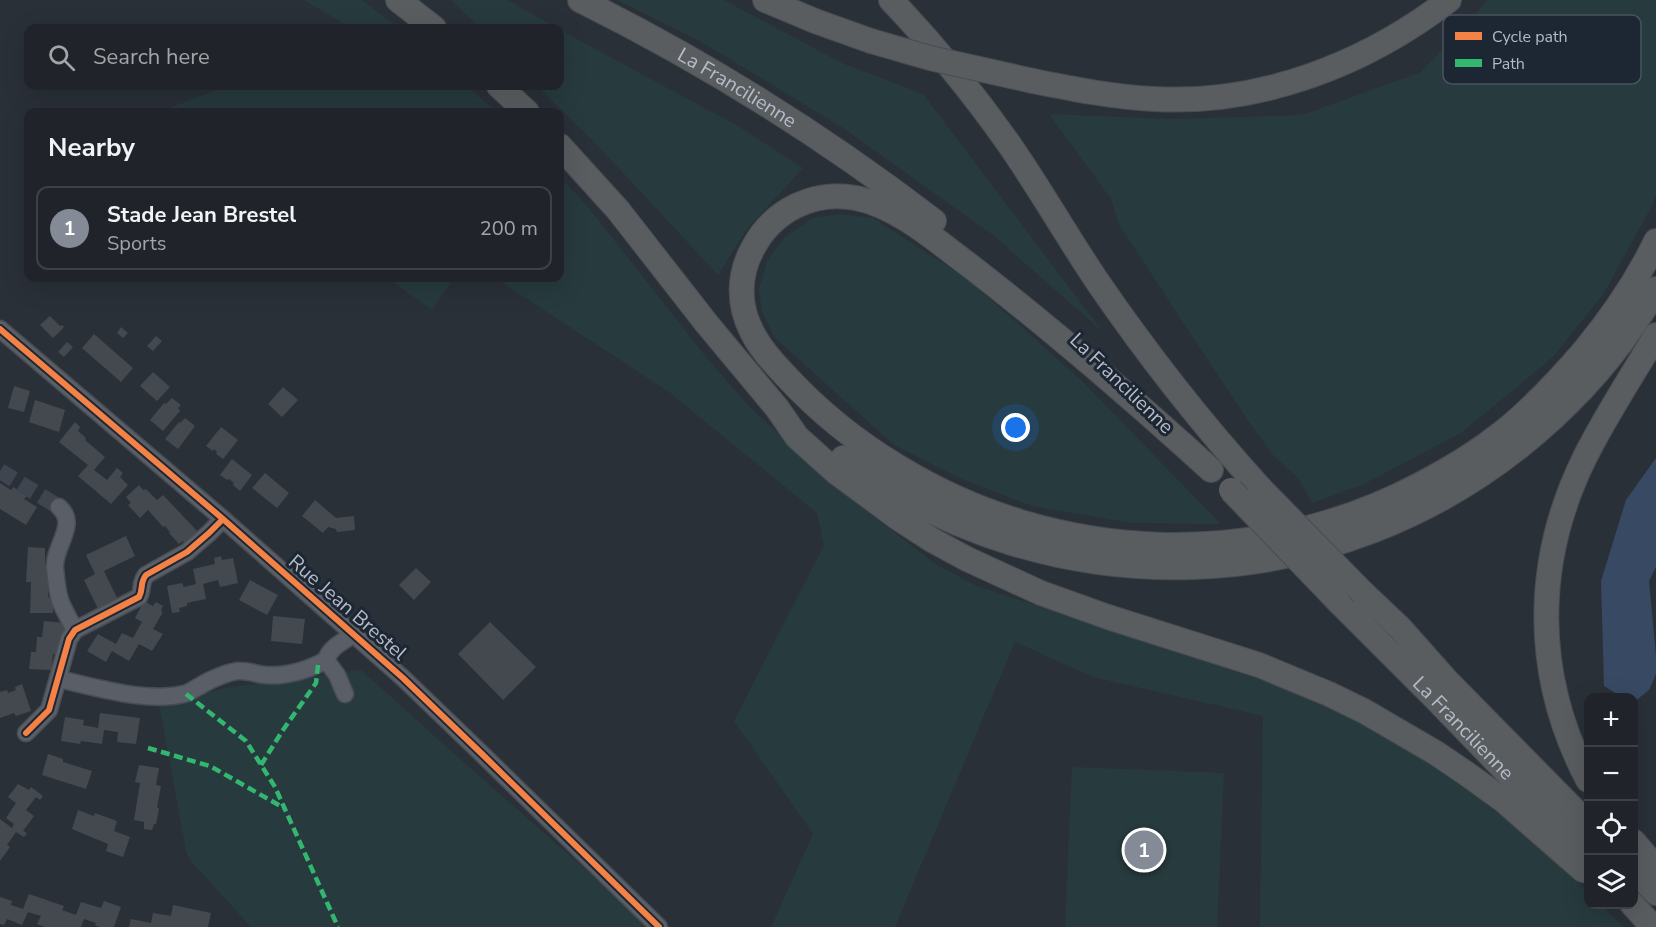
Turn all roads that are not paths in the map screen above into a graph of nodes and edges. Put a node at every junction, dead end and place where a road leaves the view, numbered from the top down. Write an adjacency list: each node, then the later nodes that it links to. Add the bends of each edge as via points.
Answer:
1 (398, 0): 7 (highway)
2 (580, 0): 17 (highway, La Francilienne, via 637,28 752,95 902,197 1078,341)
3 (765, 0): 6 (highway, bridge, via 815,21 930,58 1117,96 1191,99 1250,92 1357,58)
4 (891, 0): 11 (highway, La Francilienne, via 964,84 1010,145)
5 (910, 0): 11 (highway, via 987,100)
6 (1449, 0)
7 (429, 24)
8 (503, 90): 9 (highway)
9 (523, 108)
10 (564, 151): 16 (highway, via 618,210)
11 (1048, 205): 27 (highway, La Francilienne, bridge, via 1143,347 1223,448)
12 (1656, 241): 17 (highway, via 1624,299 1569,369 1499,435 1468,456 1402,494 1363,511 1261,538 1199,546 1143,544 1061,533 964,502 885,459 828,418 764,352 752,332 741,297 744,269 754,246 779,215 805,201 842,197 878,205 927,234 987,279)
13 (1656, 289): 16 (highway, via 1616,350 1576,396 1486,472 1412,515 1365,535 1299,554 1245,563 1195,568 1106,564 990,537 933,513 879,483 827,446 794,416)
14 (1, 332): 19 (street, Rue Jean Brestel)
15 (1656, 335): 26 (highway, via 1585,457 1568,497 1548,574 1545,621 1551,677 1569,741)
16 (777, 408): 31 (highway, via 797,437 836,472 932,540 1041,593 1259,665 1365,711 1467,774)
17 (1211, 470): 29 (highway, La Francilienne, bridge)
18 (59, 507): 20 (street, via 68,522 54,565 60,600)
19 (223, 519): 20 (street, via 187,552 146,574 139,597); 21 (street, Rue Jean Brestel)
20 (75, 630): 23 (street)
21 (354, 634): 22 (street, via 328,653); 35 (street, Rue Jean Brestel)
22 (326, 660): 23 (street, via 311,669 282,674 235,671 186,694 151,697); 24 (street)
23 (58, 679): 25 (street, via 49,710)
24 (345, 694)
25 (26, 733)
26 (1584, 772)
27 (1584, 820)
28 (1638, 847): 30 (highway)
29 (1586, 855)
30 (1656, 868)
31 (1584, 870)
32 (1638, 874): 33 (highway)
33 (1656, 893)
34 (1637, 909): 36 (highway)
35 (659, 927)
36 (1653, 927)

